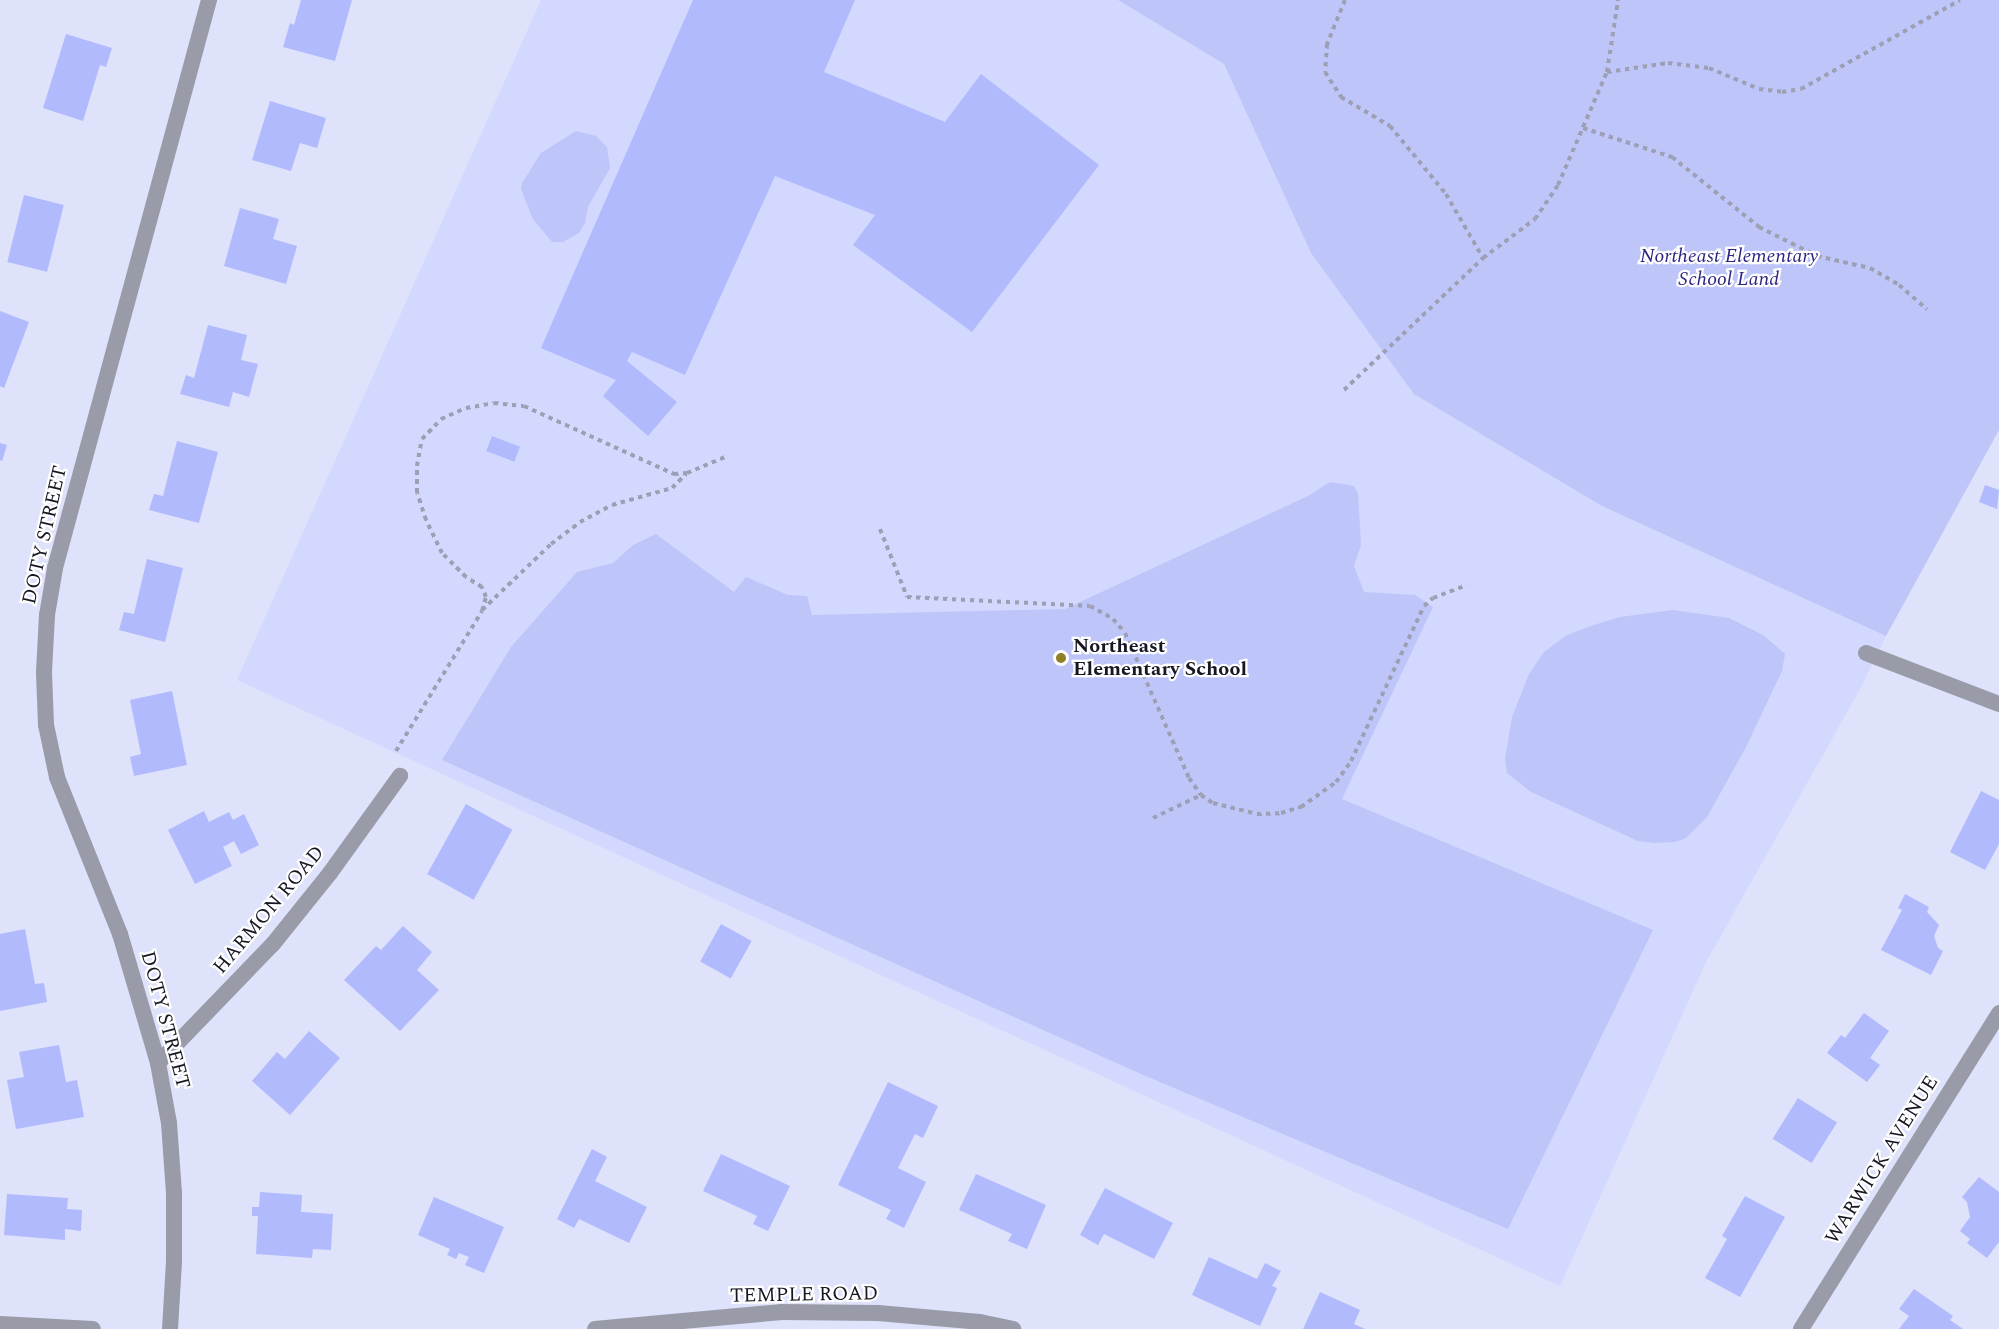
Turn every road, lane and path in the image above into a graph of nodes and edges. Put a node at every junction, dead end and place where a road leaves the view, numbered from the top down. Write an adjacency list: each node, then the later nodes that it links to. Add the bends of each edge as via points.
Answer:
1 (209, 0): 21 (street, DOTY STREET, via 55,568 47,615 44,672 46,725 57,777 120,934)
2 (1345, 0): 7 (path, via 1327,44 1325,72 1341,97 1390,126 1446,194)
3 (1618, 0): 5 (path)
4 (1960, 0): 5 (path, via 1800,89 1759,89 1709,68 1668,63)
5 (1607, 72): 6 (path)
6 (1583, 128): 7 (path, via 1558,185 1535,219); 8 (path, via 1672,157 1759,227 1817,256 1870,268 1899,285)
7 (1483, 258): 9 (path)
8 (1927, 309)
9 (1344, 390)
10 (724, 457): 11 (path)
11 (687, 473): 14 (path, via 672,488 612,505 580,522 551,544); 14 (path, via 674,474 524,406 494,403 466,408 441,419 422,439 417,493 442,553 482,587 486,597)
12 (880, 528): 18 (path, via 908,597 1090,606 1113,620 1125,633 1189,778)
13 (1467, 585): 18 (path, via 1433,598 1424,606 1352,761 1321,795 1281,813 1257,814 1213,803)
14 (482, 611): 17 (path, via 395,748)
15 (1866, 653): 16 (street)
16 (1999, 704)
17 (400, 776): 21 (street, HARMON ROAD, via 273,944)
18 (1201, 795): 19 (path)
19 (1153, 818)
20 (1999, 1013): 27 (street, WARWICK AVENUE)
21 (158, 1062): 24 (street, DOTY STREET, via 169,1123 174,1192)
22 (0, 1324): 23 (street)
23 (93, 1329)
24 (170, 1329)
25 (594, 1329): 26 (street, TEMPLE ROAD, via 782,1312 878,1313 980,1322)
26 (1013, 1329)
27 (1801, 1329)

